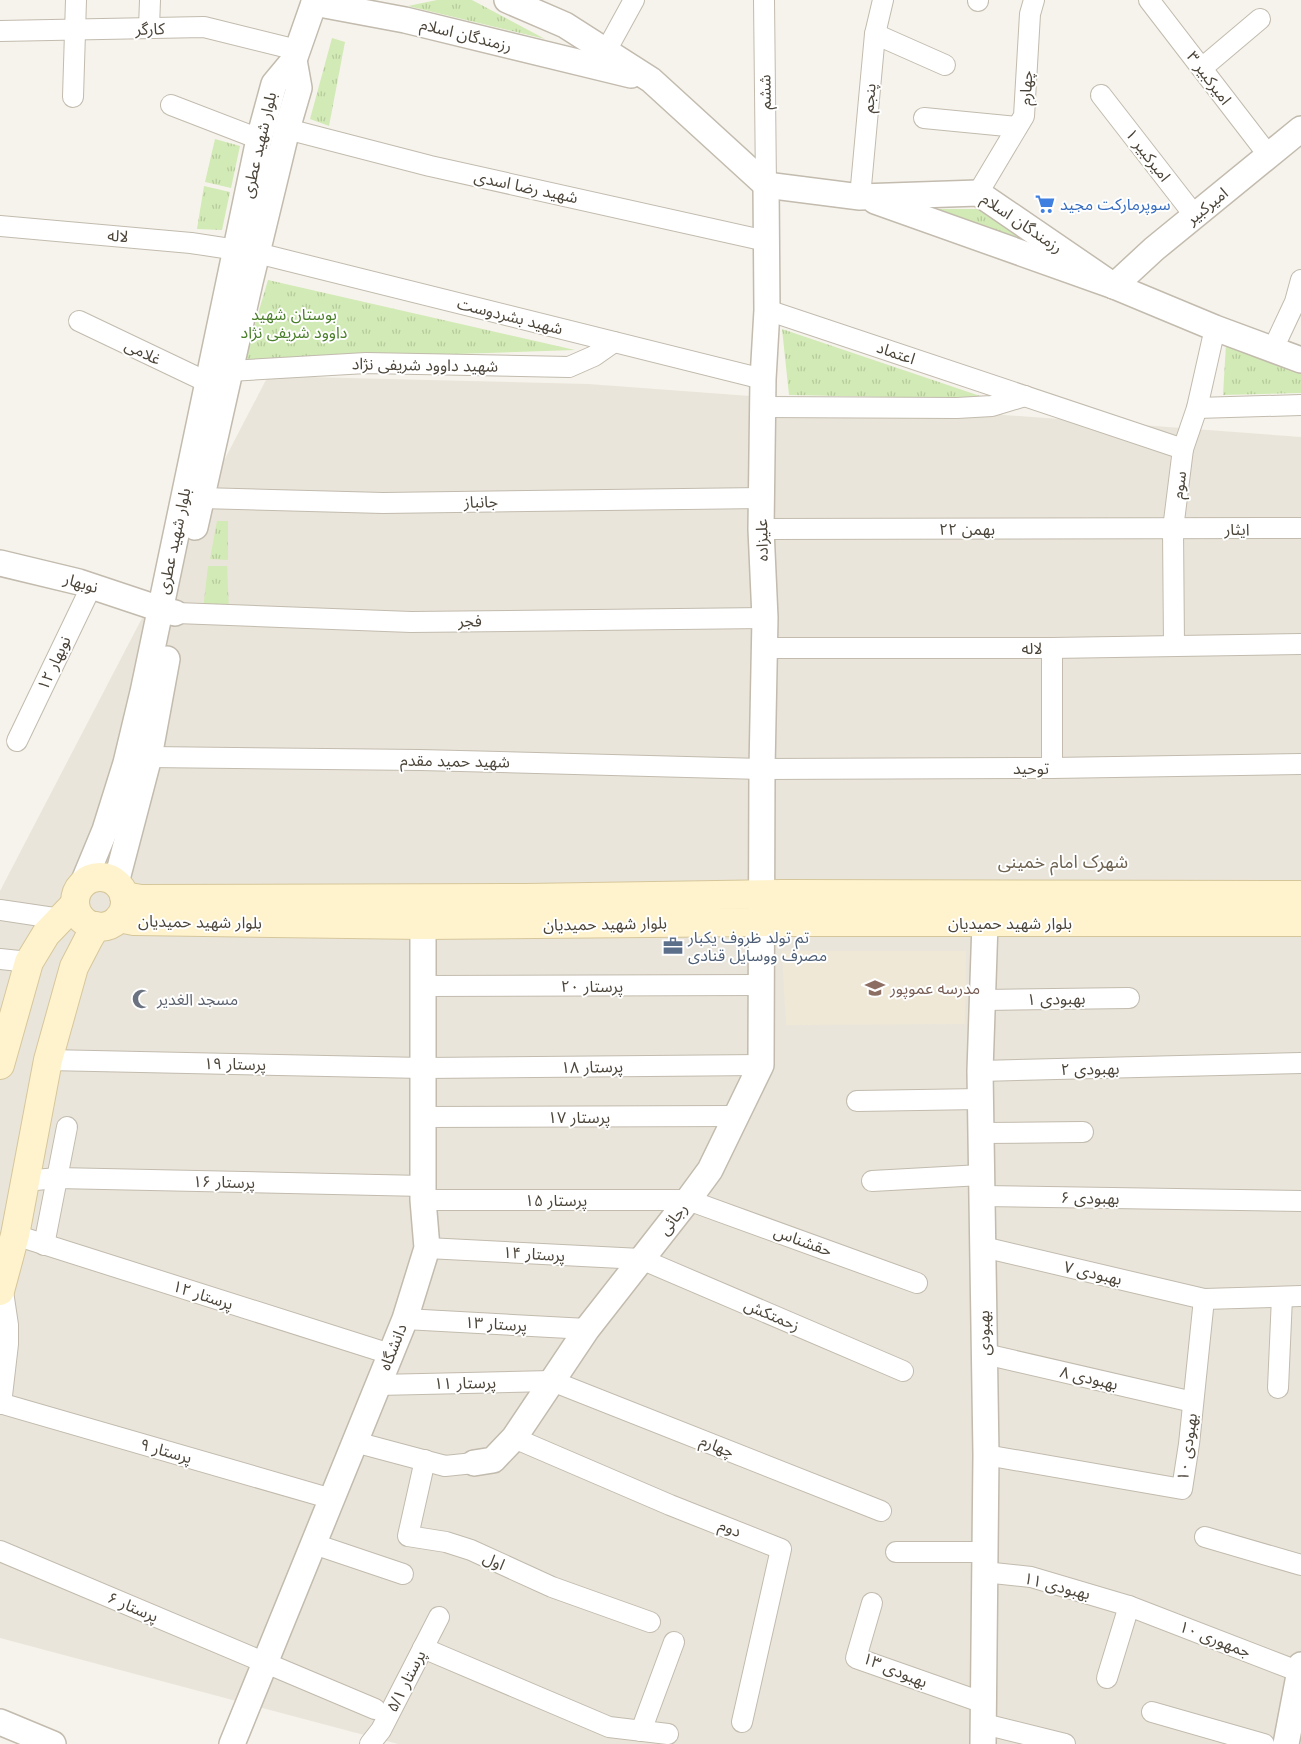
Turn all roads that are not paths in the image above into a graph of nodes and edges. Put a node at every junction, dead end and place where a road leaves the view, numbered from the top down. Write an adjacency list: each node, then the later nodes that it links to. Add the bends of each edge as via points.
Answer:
1 (76, 0): 14 (street)
2 (150, 0): 12 (street)
3 (347, 0): 10 (street)
4 (509, 0): 16 (street, رزمندگان اسلام, via 565,25)
5 (634, 0): 16 (street)
6 (764, 0): 30 (street, ششم)
7 (883, 0): 15 (street, پنجم)
8 (1034, 0): 25 (street, چهارم, via 1030,14 1024,116)
9 (1149, 0): 19 (street, امیرکبیر ۳)
10 (314, 2): 17 (street); 20 (street, رزمندگان اسلام, via 405,20)
11 (1260, 19): 19 (street)
12 (149, 28): 14 (street, کارگر); 17 (street, کارگر, via 204,28)
13 (0, 30): 14 (street, کارگر)
14 (75, 30): 22 (street)
15 (875, 34): 18 (street); 32 (street, پنجم)
16 (606, 51): 20 (street, رزمندگان اسلام)
17 (295, 55): 26 (street, بلوار شهید عطری, via 299,88); 28 (street, بلوار شهید عطری, via 274,84)
18 (945, 65)
19 (1202, 68): 29 (street, امیرکبیر ۳)
20 (651, 80): 30 (street, رزمندگان اسلام)
21 (1101, 95): 33 (street, امیرکبیر ۱)
22 (73, 97)
23 (171, 105): 28 (street)
24 (924, 118): 25 (street)
25 (1017, 127): 31 (street, چهارم)
26 (287, 130): 35 (street, شهید رضا اسدی, via 430,166); 36 (street, بلوار شهید عطری)
27 (1299, 133): 29 (street, امیرکبیر)
28 (259, 139): 36 (street, بلوار شهید عطری)
29 (1269, 156): 33 (street, امیرکبیر)
30 (766, 185): 32 (street, رزمندگان اسلام); 35 (street, علیزاده)
31 (978, 193): 32 (street, رزمندگان اسلام); 38 (street, رزمندگان اسلام)
32 (860, 196): 38 (street, رزمندگان اسلام)
33 (1195, 216): 38 (street, امیرکبیر)
34 (0, 226): 36 (street, لاله, via 191,243)
35 (766, 241): 39 (street, علیزاده)
36 (247, 252): 42 (street, شهید بشردوست); 45 (street, بلوار شهید عطری); 47 (street, بلوار شهید عطری)
37 (1301, 280): 43 (street, via 1295,302)
38 (1114, 286): 41 (street, رزمندگان اسلام)
39 (767, 310): 46 (street, علیزاده); 48 (street, اعتماد)
40 (80, 321): 47 (street, غلامی)
41 (1215, 328): 43 (street, رزمندگان اسلام); 51 (street, سوم)
42 (614, 342): 45 (street, شهید داوود شریفی نژاد, via 594,356 569,367 366,363); 46 (street, شهید بشردوست)
43 (1273, 349): 44 (street, رزمندگان اسلام)
44 (1301, 360)
45 (230, 371): 53 (street, بلوار شهید عطری)
46 (763, 379): 50 (street, علیزاده)
47 (207, 382): 60 (street, بلوار شهید عطری)
48 (1024, 396): 50 (street, via 992,406 974,407); 52 (street, اعتماد)
49 (1301, 405): 51 (street)
50 (763, 407): 54 (street, علیزاده)
51 (1197, 408): 52 (street, سوم)
52 (1183, 449): 57 (street, سوم)
53 (201, 498): 54 (street, جانباز, via 383,503); 60 (street, بلوار شهید عطری)
54 (762, 498): 56 (street, علیزاده)
55 (1301, 528): 57 (street, ایثار)
56 (761, 529): 57 (street, ۲۲ بهمن); 61 (street, علیزاده)
57 (1173, 529): 63 (street, سوم)
58 (1, 566): 59 (street, نوبهار)
59 (92, 586): 60 (street, نوبهار); 66 (street, نوبهار ۱۲)
60 (168, 611): 61 (street, فجر, via 411,622); 67 (street, بلوار شهید عطری); 75 (street, بلوار شهید عطری, via 105,830)
61 (765, 618): 64 (street, علیزاده)
62 (1301, 644): 63 (street, لاله)
63 (1174, 646): 65 (street, لاله)
64 (764, 648): 65 (street, لاله); 70 (street, علیزاده)
65 (1052, 648): 69 (street)
66 (17, 741)
67 (149, 757): 70 (street, شهید حمید مقدم); 76 (street, بلوار شهید عطری)
68 (1301, 764): 69 (street, توحید)
69 (1052, 768): 70 (street, توحید)
70 (762, 769): 71 (street, علیزاده)
71 (762, 894): 72 (main road, بلوار شهید حمیدیان); 78 (main road, بلوار شهید حمیدیان); 79 (street, علیزاده)
72 (986, 894): 73 (main road, بلوار شهید حمیدیان); 81 (main road)
73 (1208, 895): 74 (main road, بلوار شهید حمیدیان); 82 (main road)
74 (1301, 895)
75 (73, 902): 76 (main road, via 83,920); 76 (main road, via 94,878 102,877 110,879); 77 (street); 85 (main road, via 46,934)
76 (114, 906): 78 (main road, بلوار شهید حمیدیان, via 141,899); 83 (main road, بلوار شهید حمیدیان, via 134,921); 90 (main road, via 88,940 74,967)
77 (0, 910)
78 (526, 912): 79 (main road, بلوار شهید حمیدیان); 83 (main road, بلوار شهید حمیدیان)
79 (762, 922): 81 (main road, بلوار شهید حمیدیان); 86 (street, رجائی)
80 (1301, 922): 82 (main road, بلوار شهید حمیدیان)
81 (985, 923): 82 (main road, بلوار شهید حمیدیان); 89 (street, بهبودی)
82 (1210, 923)
83 (423, 925): 87 (street, دانشگاه)
84 (0, 959): 85 (street)
85 (29, 962): 92 (main road)
86 (762, 985): 87 (street, پرستار ۲۰); 93 (street, رجائی)
87 (423, 986): 94 (street, دانشگاه)
88 (1129, 998): 89 (street, بهبودی ۱)
89 (983, 1000): 95 (street, بهبودی)
90 (48, 1060): 94 (street, پرستار ۱۹); 104 (main road)
91 (1301, 1063): 95 (street, بهبودی ۲)
92 (0, 1065)
93 (761, 1066): 94 (street, پرستار ۱۸); 98 (street, رجائی)
94 (423, 1068): 99 (street, دانشگاه)
95 (980, 1071): 96 (street, بهبودی)
96 (980, 1099): 97 (street); 102 (street, بهبودی)
97 (857, 1102)
98 (736, 1116): 99 (street, پرستار ۱۷); 108 (street, رجائی, via 710,1170)
99 (423, 1117): 107 (street, دانشگاه)
100 (67, 1127): 103 (street)
101 (1083, 1132): 102 (street)
102 (980, 1133): 106 (street, بهبودی)
103 (57, 1178): 104 (street, پرستار ۱۶); 107 (street, پرستار ۱۶); 111 (street)
104 (25, 1181): 110 (main road)
105 (872, 1181): 106 (street, بهبودی ۶)
106 (981, 1186): 109 (street, بهبودی ۶, via 1199,1200); 112 (street, بهبودی)
107 (423, 1193): 108 (street, پرستار ۱۵); 113 (street, دانشگاه)
108 (688, 1200): 114 (street, رجائی); 115 (street, حقشناس)
109 (1301, 1201)
110 (15, 1235): 111 (street, پرستار ۱۲); 116 (main road)
111 (44, 1245): 121 (street, پرستار ۱۲)
112 (983, 1247): 118 (street, بهبودی ۷); 122 (street, بهبودی)
113 (427, 1248): 114 (street, پرستار ۱۴); 119 (street, دانشگاه)
114 (641, 1259): 120 (street, رجائی); 123 (street, زحمتکش)
115 (917, 1282)
116 (1, 1288): 128 (street, via 8,1334)
117 (1292, 1296): 118 (street, بهبودی ۷); 126 (street)
118 (1204, 1298): 127 (street, بهبودی ۱۰)
119 (405, 1319): 120 (street, پرستار ۱۳); 121 (street, دانشگاه)
120 (587, 1330): 124 (street, رجائی)
121 (390, 1354): 125 (street, دانشگاه)
122 (985, 1354): 127 (street, بهبودی ۸); 131 (street, بهبودی)
123 (903, 1371)
124 (552, 1382): 125 (street, پرستار ۱۱); 129 (street, رجائی); 135 (street, چهارم)
125 (378, 1385): 130 (street, دانشگاه)
126 (1278, 1388)
127 (1193, 1402): 131 (street, بهبودی ۱۰, via 1182,1489)
128 (1, 1404): 134 (street, پرستار ۹)
129 (514, 1438): 133 (street, رجائی, via 493,1460); 155 (street, دوم, via 781,1549)
130 (355, 1442): 132 (street); 134 (street, دانشگاه)
131 (986, 1455): 140 (street, بهبودی)
132 (425, 1460): 133 (street, via 444,1466); 146 (street, اول, via 408,1536 471,1550 552,1587)
133 (474, 1463)
134 (332, 1499): 137 (street, دانشگاه)
135 (881, 1511)
136 (1205, 1537): 141 (street)
137 (314, 1544): 142 (street); 149 (street, دانشگاه)
138 (0, 1551): 149 (street, پرستار ۶)
139 (896, 1552): 140 (street, بهبودی ۱۱)
140 (984, 1562): 144 (street, بهبودی ۱۱); 156 (street, بهبودی)
141 (1301, 1565)
142 (403, 1574)
143 (872, 1603): 156 (street, بهبودی ۱۳, via 856,1658)
144 (1129, 1606): 150 (street, جمهوری ۱۰); 151 (street)
145 (439, 1617): 148 (street, پرستار ۵/۱)
146 (650, 1622)
147 (674, 1642): 157 (street)
148 (423, 1648): 157 (street, via 609,1727); 161 (street, پرستار ۵/۱, via 381,1730)
149 (266, 1663): 152 (street, پرستار ۶); 160 (street, دانشگاه)
150 (1300, 1669): 164 (street)
151 (1106, 1678)
152 (375, 1709)
153 (1152, 1712): 163 (street)
154 (0, 1722): 159 (street)
155 (742, 1722)
156 (984, 1724): 162 (street)
157 (640, 1731): 158 (street)
158 (668, 1734)
159 (54, 1744)
160 (232, 1744)
161 (370, 1744)
162 (1065, 1744)
163 (1264, 1744)
164 (1286, 1744)

